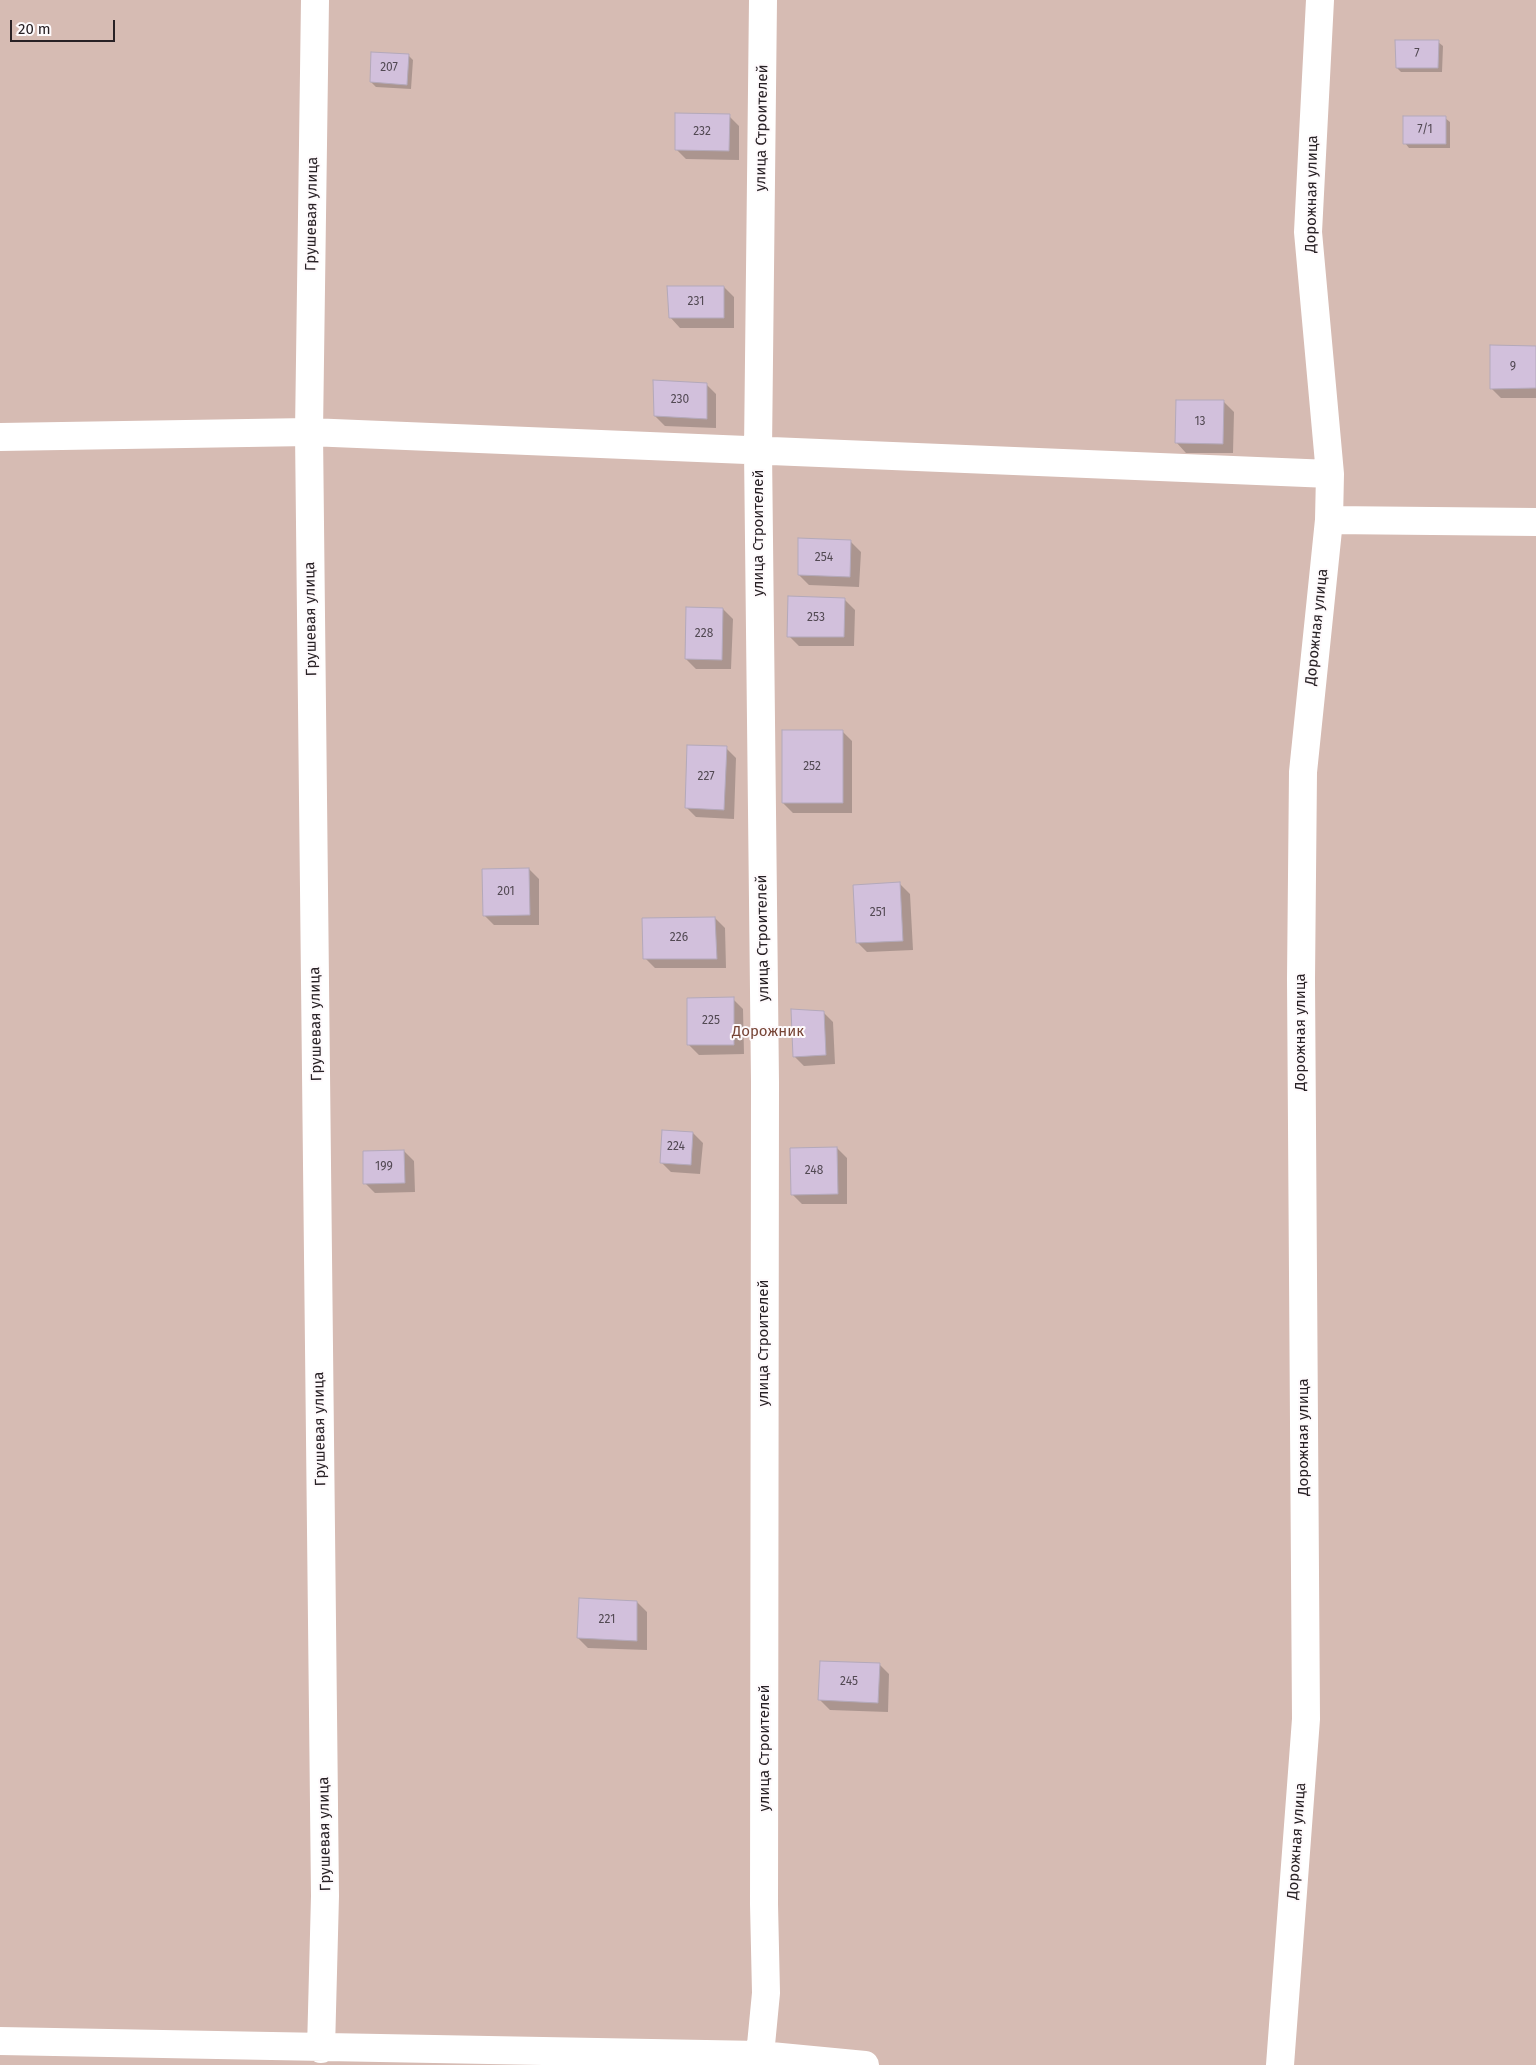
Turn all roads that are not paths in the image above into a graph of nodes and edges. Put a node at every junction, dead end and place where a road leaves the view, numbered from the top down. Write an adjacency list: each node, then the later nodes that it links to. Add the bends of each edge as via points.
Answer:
1 (315, 0): 4 (street, Грушевая улица)
2 (764, 0): 6 (street, улица Строителей)
3 (1320, 0): 7 (street, Дорожная улица, via 1308,232)
4 (309, 432): 5 (street); 6 (street); 11 (street, Грушевая улица, via 325,1896)
5 (0, 437)
6 (758, 450): 7 (street); 12 (street, улица Строителей, via 765,1082 766,1993)
7 (1330, 474): 8 (street, Дорожная улица)
8 (1328, 520): 9 (street); 14 (street, Дорожная улица, via 1303,772 1300,979 1306,1720)
9 (1536, 522)
10 (0, 2041): 11 (street)
11 (321, 2049): 12 (street)
12 (760, 2056): 13 (street)
13 (865, 2065)
14 (1280, 2065)

